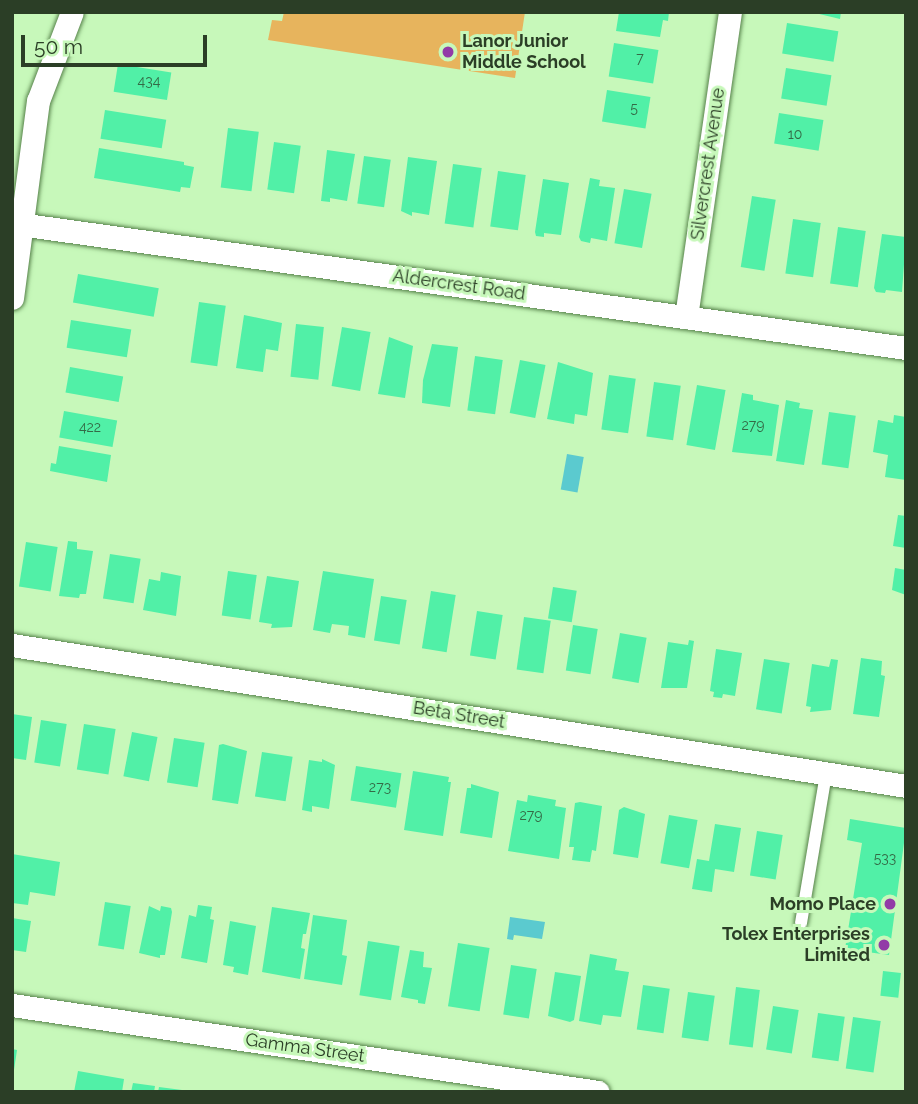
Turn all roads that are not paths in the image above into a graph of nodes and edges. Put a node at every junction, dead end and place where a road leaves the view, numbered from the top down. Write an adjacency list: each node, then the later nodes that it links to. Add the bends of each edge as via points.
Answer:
1 (72, 12): 3 (street, via 37,101)
2 (730, 12): 5 (street, Silvercrest Avenue)
3 (17, 224): 4 (street); 5 (street, Aldercrest Road)
4 (12, 298)
5 (686, 317): 6 (street, Aldercrest Road)
6 (906, 348)
7 (12, 645): 8 (street, Beta Street)
8 (826, 773): 9 (street, Beta Street); 10 (lane)
9 (906, 786)
10 (801, 923)
11 (12, 1005): 12 (street, Gamma Street)
12 (598, 1092)

